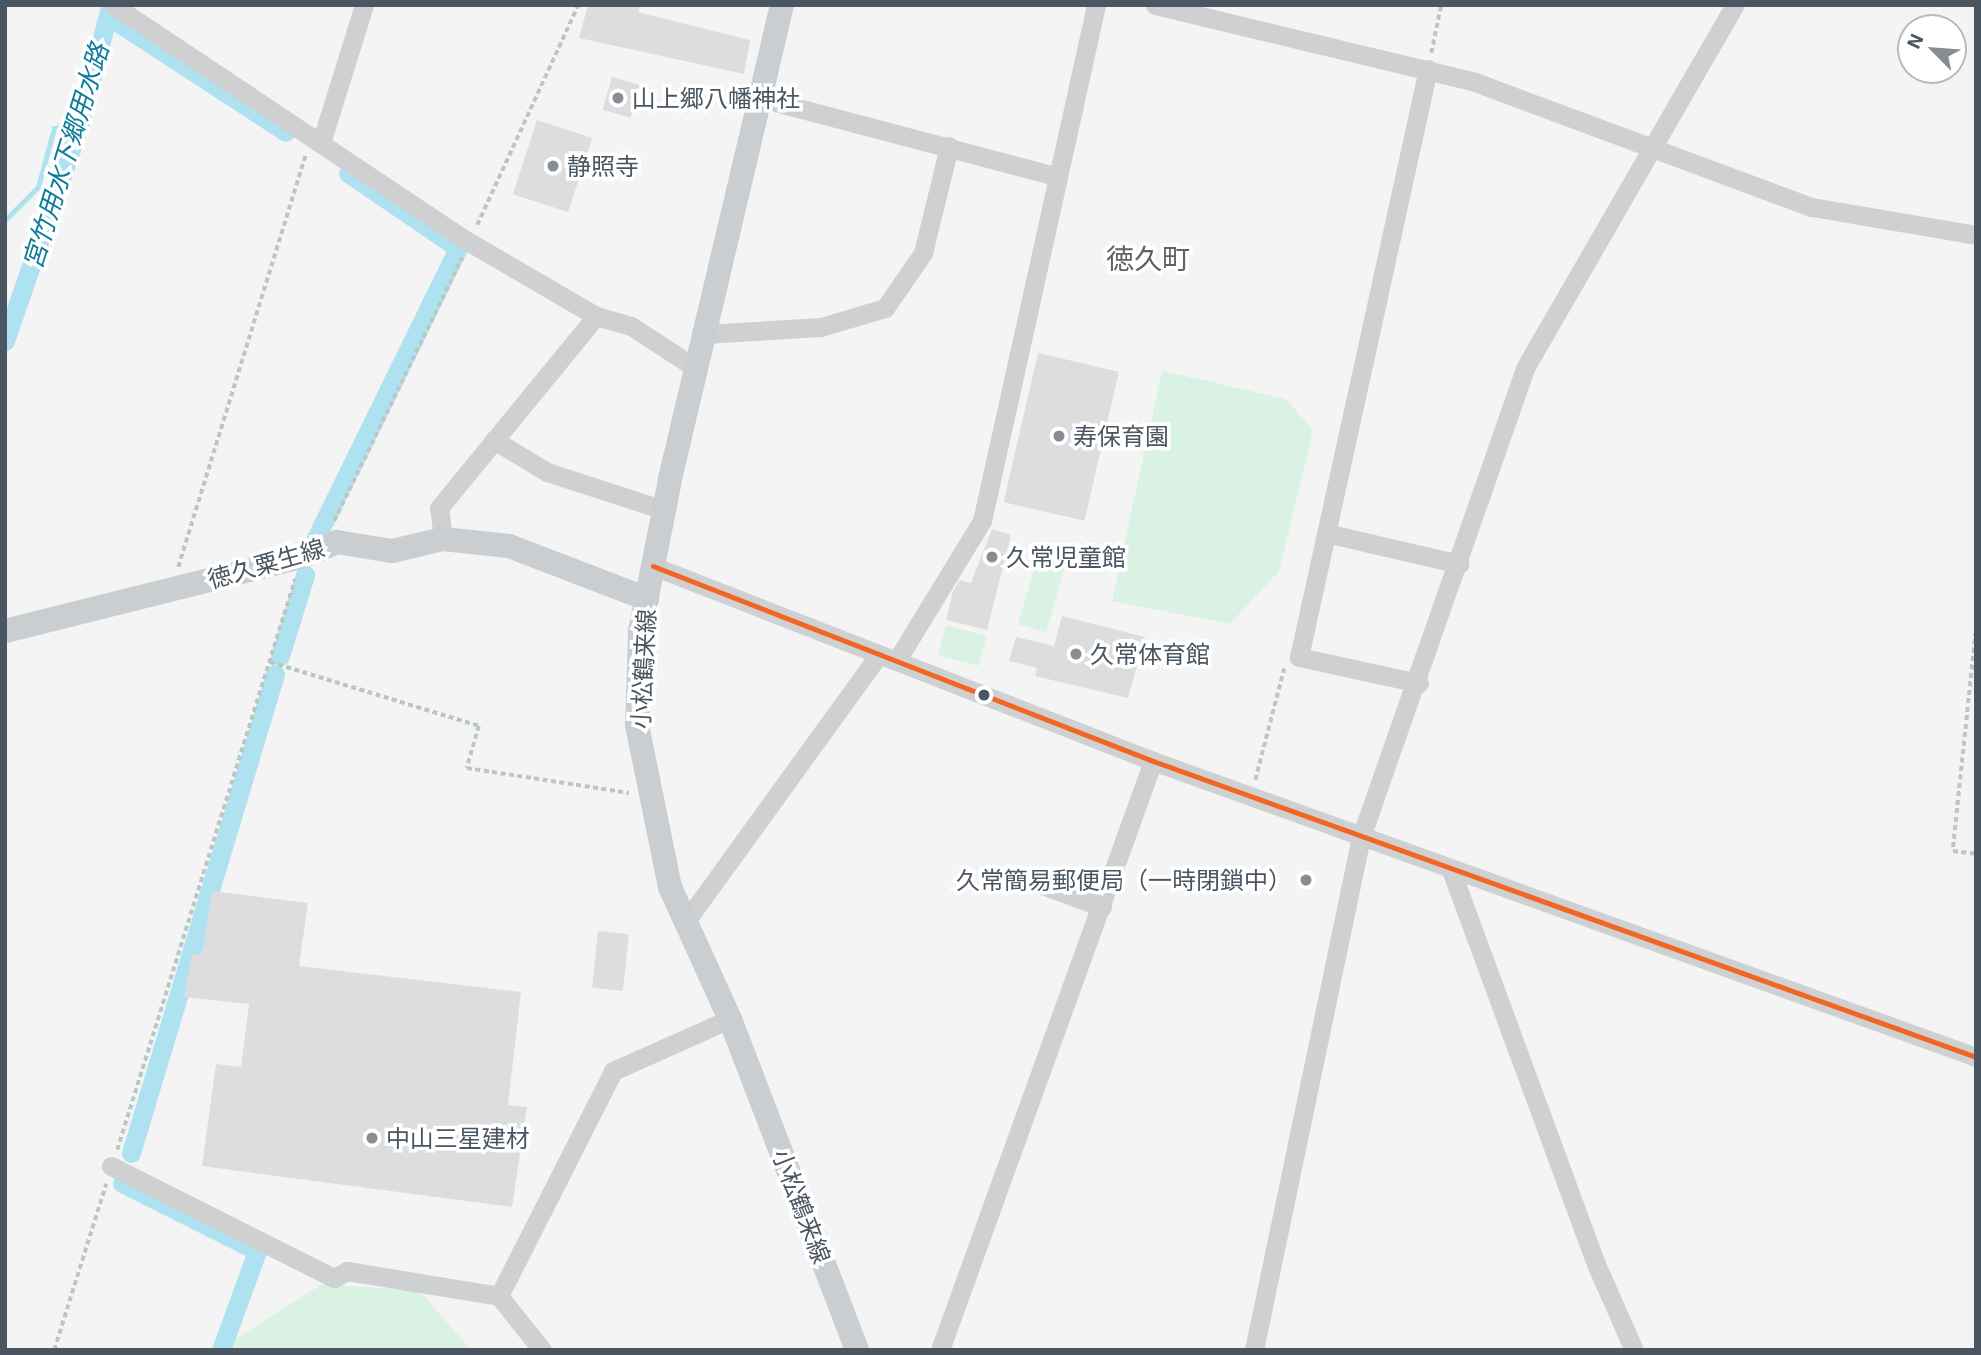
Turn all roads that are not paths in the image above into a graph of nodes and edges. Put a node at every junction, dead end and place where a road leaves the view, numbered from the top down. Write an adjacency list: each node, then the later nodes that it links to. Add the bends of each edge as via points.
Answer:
1 (364, 5): 9 (street)
2 (782, 5): 8 (main road, 小松鶴来線)
3 (1096, 5): 12 (street)
4 (1156, 5): 7 (street)
5 (1735, 5): 11 (street)
6 (116, 7): 9 (street)
7 (1428, 69): 11 (street); 19 (street)
8 (760, 98): 10 (street); 15 (main road, 小松鶴来線)
9 (316, 140): 14 (street, via 469,242)
10 (949, 146): 12 (street); 15 (street, via 923,254 885,307 821,327)
11 (1648, 149): 13 (street, via 1812,207); 21 (street, via 1525,368)
12 (1055, 176): 25 (street, via 982,521)
13 (1976, 235)
14 (597, 316): 16 (street, via 631,326); 17 (street)
15 (705, 334): 16 (main road, 小松鶴来線)
16 (697, 369): 18 (main road, 小松鶴来線)
17 (494, 440): 18 (street, via 547,472); 20 (street, via 439,508)
18 (664, 510): 22 (main road, 小松鶴来線)
19 (1325, 533): 21 (street); 26 (street, via 1299,657)
20 (443, 539): 23 (main road, 徳久粟生線, via 509,546); 24 (main road, 徳久粟生線, via 392,551 337,542 311,553)
21 (1459, 564): 26 (street)
22 (653, 566): 23 (main road, 小松鶴来線); 25 (street)
23 (646, 599): 32 (main road, 小松鶴来線, via 636,725 670,887)
24 (5, 631)
25 (888, 657): 27 (street); 32 (street)
26 (1419, 683): 28 (street)
27 (1153, 761): 28 (street); 31 (street)
28 (1361, 837): 29 (street); 40 (street)
29 (1451, 870): 34 (street); 41 (street, via 1596,1265)
30 (1026, 879): 31 (street)
31 (1101, 907): 39 (street)
32 (686, 921): 33 (main road, 小松鶴来線)
33 (730, 1020): 36 (street, via 613,1071); 38 (main road, 小松鶴来線)
34 (1976, 1057)
35 (111, 1166): 36 (street, via 334,1278 347,1271)
36 (499, 1296): 37 (street)
37 (542, 1350)
38 (857, 1350)
39 (940, 1350)
40 (1254, 1350)
41 (1634, 1350)

